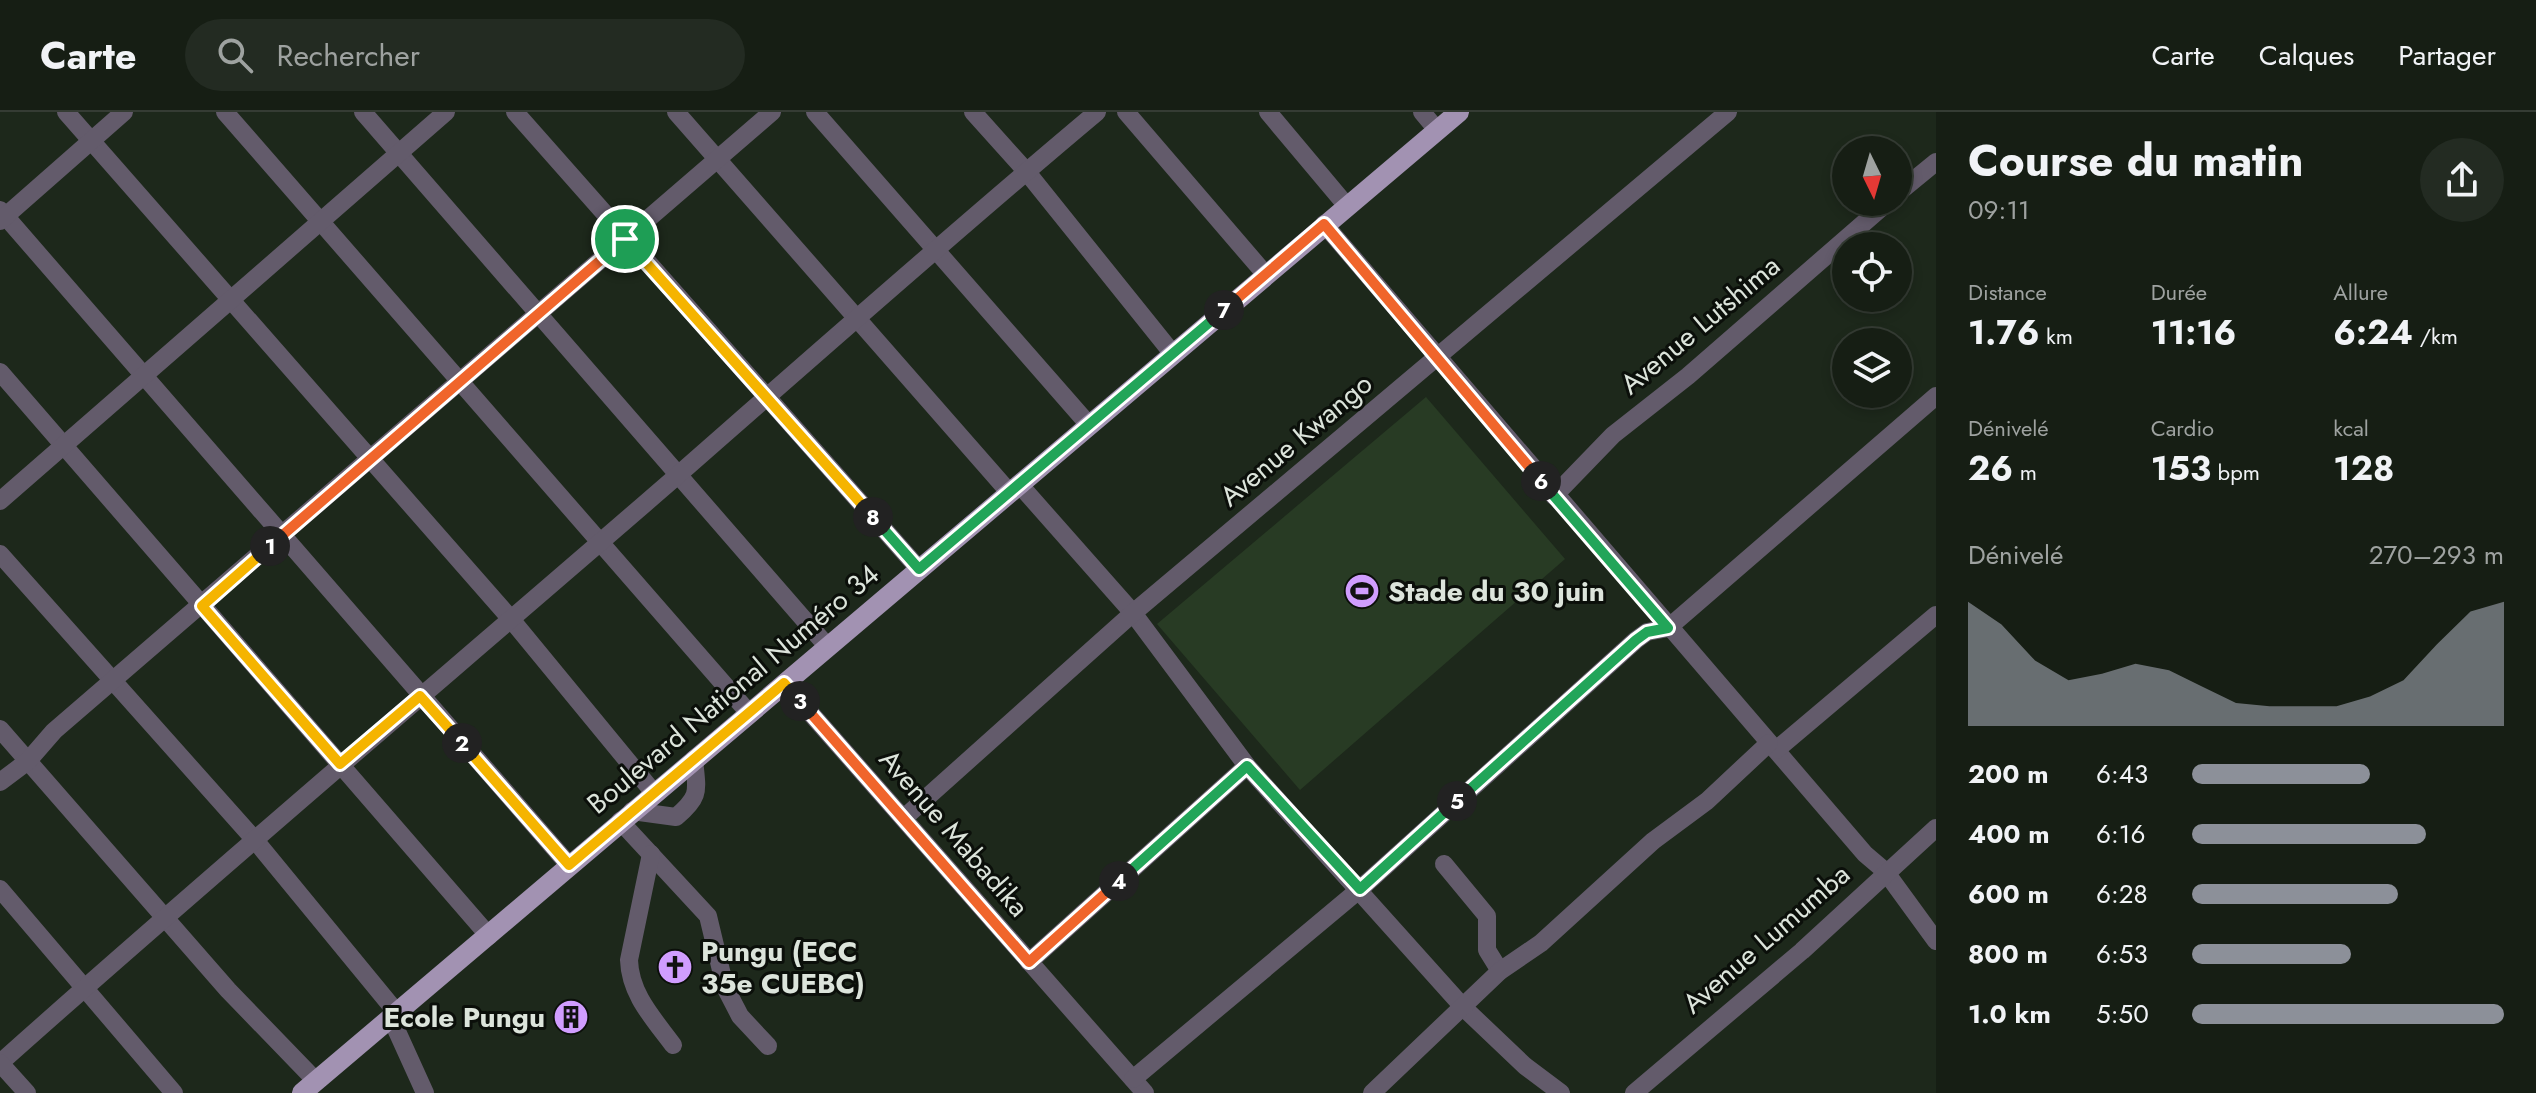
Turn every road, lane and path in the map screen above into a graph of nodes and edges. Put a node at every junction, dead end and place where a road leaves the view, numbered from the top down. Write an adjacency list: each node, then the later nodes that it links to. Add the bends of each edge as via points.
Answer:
1 (66, 112): 18 (street)
2 (124, 112): 18 (street)
3 (225, 112): 27 (street)
4 (363, 112): 19 (street)
5 (446, 112): 19 (street)
6 (515, 112): 29 (street)
7 (676, 112): 20 (street)
8 (772, 112): 20 (street)
9 (815, 112): 30 (street)
10 (973, 112): 22 (street)
11 (1097, 112): 22 (street)
12 (1126, 112): 31 (street)
13 (1268, 112): 24 (street)
14 (1422, 112): 17 (street)
15 (1459, 112): 17 (main road, Boulevard National Numéro 34)
16 (1728, 112): 36 (street, Avenue Kwango)
17 (1437, 130): 24 (main road, Boulevard National Numéro 34)
18 (91, 140): 25 (street); 32 (street)
19 (399, 154): 27 (street); 33 (street)
20 (716, 158): 29 (street); 34 (street)
21 (1936, 162): 23 (street)
22 (1026, 171): 30 (street); 35 (street)
23 (1912, 182)
24 (1346, 205): 28 (main road, Boulevard National Numéro 34)
25 (2, 216): 38 (street)
26 (1872, 216): 47 (street, Avenue Lutshima, via 1613,435)
27 (322, 223): 32 (street); 39 (street)
28 (1324, 224): 31 (main road, Boulevard National Numéro 34); 36 (street)
29 (625, 239): 33 (street); 41 (street)
30 (934, 248): 34 (street); 42 (street)
31 (1266, 275): 35 (main road, Boulevard National Numéro 34)
32 (233, 302): 38 (street); 44 (street)
33 (539, 314): 39 (street); 45 (street)
34 (855, 316): 41 (street); 46 (street)
35 (1173, 354): 42 (main road, Boulevard National Numéro 34)
36 (1437, 359): 47 (street); 54 (street, Avenue Kwango)
37 (0, 372): 43 (street)
38 (145, 376): 43 (street); 49 (street)
39 (461, 382): 44 (street); 50 (street)
40 (1936, 396): 57 (street)
41 (766, 397): 45 (street); 52 (street)
42 (1089, 425): 46 (main road, Boulevard National Numéro 34)
43 (64, 445): 48 (street); 53 (street)
44 (370, 461): 49 (street); 56 (street)
45 (679, 473): 50 (street); 58 (street)
46 (1014, 488): 52 (main road, Boulevard National Numéro 34); 54 (street)
47 (1554, 496): 57 (street)
48 (0, 501)
49 (282, 535): 53 (street); 61 (street)
50 (600, 541): 56 (street); 62 (street)
51 (0, 554): 59 (street)
52 (919, 569): 58 (main road, Boulevard National Numéro 34)
53 (202, 606): 59 (street); 67 (street)
54 (1133, 613): 68 (street); 72 (street, Avenue Kwango)
55 (1936, 615): 64 (street)
56 (510, 618): 61 (street); 70 (street)
57 (1668, 628): 64 (street); 80 (street, via 1636,640)
58 (827, 646): 60 (main road, Boulevard National Numéro 34)
59 (113, 682): 66 (street, via 54,731); 74 (street)
60 (784, 683): 62 (main road, Boulevard National Numéro 34); 72 (street, Avenue Mabadika)
61 (420, 696): 67 (street); 77 (street)
62 (749, 713): 65 (main road, Boulevard National Numéro 34)
63 (0, 729): 66 (street)
64 (1772, 746): 78 (street); 85 (street, via 1653,841 1541,943)
65 (694, 759): 70 (main road, Boulevard National Numéro 34); 71 (street, via 694,802 676,817)
66 (28, 761): 69 (street); 81 (street)
67 (340, 764): 74 (street); 82 (street)
68 (1247, 766): 80 (street); 84 (street)
69 (0, 782)
70 (654, 793): 71 (main road, Boulevard National Numéro 34)
71 (626, 816): 75 (street); 77 (main road, Boulevard National Numéro 34)
72 (905, 817): 84 (street, Avenue Mabadika)
73 (1936, 828): 78 (street, Avenue Lumumba)
74 (254, 839): 81 (street); 88 (street)
75 (651, 854): 89 (street, via 629,978); 90 (street, via 708,916 725,987 740,1016)
76 (1444, 864): 85 (street, via 1487,916 1487,950)
77 (569, 865): 82 (main road, Boulevard National Numéro 34)
78 (1885, 871): 83 (street); 99 (street, Avenue Lumumba, via 1802,951)
79 (0, 889): 86 (street)
80 (1360, 889): 87 (street); 92 (street)
81 (163, 917): 86 (street); 93 (street)
82 (489, 936): 88 (main road, Boulevard National Numéro 34)
83 (1936, 941)
84 (1029, 962): 92 (street, Avenue Mabadika)
85 (1500, 971): 87 (street)
86 (84, 988): 91 (street); 95 (street)
87 (1464, 1008): 97 (street); 98 (street)
88 (394, 1015): 93 (main road, Boulevard National Numéro 34); 96 (street)
89 (673, 1045)
90 (768, 1046)
91 (0, 1063): 94 (street)
92 (1139, 1086)
93 (309, 1087)
94 (27, 1093)
95 (174, 1093)
96 (425, 1093)
97 (1372, 1093)
98 (1561, 1093)
99 (1634, 1093)

